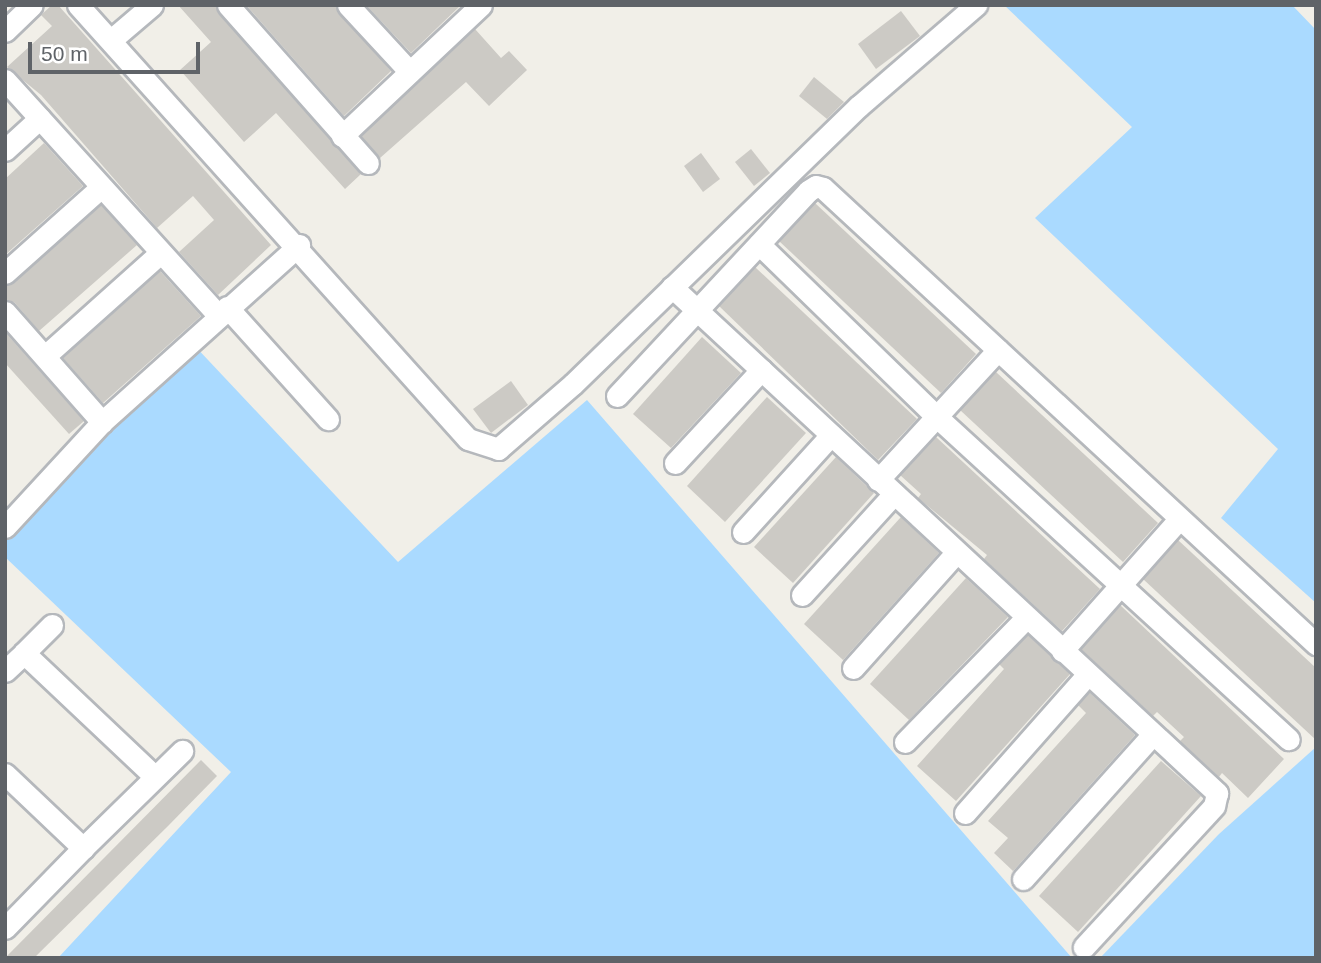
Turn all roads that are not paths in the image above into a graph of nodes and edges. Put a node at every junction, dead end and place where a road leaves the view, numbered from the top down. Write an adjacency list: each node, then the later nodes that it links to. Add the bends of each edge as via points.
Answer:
1 (32, 5): 8 (street)
2 (78, 5): 9 (street)
3 (152, 5): 9 (street)
4 (228, 5): 13 (street)
5 (348, 5): 10 (street)
6 (976, 5): 21 (street, via 859,106)
7 (473, 8): 10 (street)
8 (5, 31)
9 (111, 40): 18 (street)
10 (410, 72): 13 (street)
11 (5, 80): 12 (street)
12 (40, 118): 14 (street); 16 (street)
13 (342, 136): 15 (street)
14 (5, 150)
15 (368, 163)
16 (100, 188): 19 (street); 20 (street)
17 (759, 244): 22 (street); 25 (street, via 808,191 823,188); 29 (street)
18 (299, 246): 21 (street, via 468,439 489,448 511,443); 23 (street)
19 (160, 253): 23 (street); 26 (street)
20 (5, 273)
21 (672, 287): 22 (street)
22 (696, 309): 27 (street); 28 (street)
23 (222, 311): 30 (street); 31 (street)
24 (5, 312): 26 (street)
25 (998, 350): 29 (street); 35 (street)
26 (45, 356): 31 (street)
27 (761, 370): 32 (street); 33 (street)
28 (617, 396)
29 (937, 417): 34 (street); 39 (street)
30 (328, 419)
31 (102, 422): 36 (street)
32 (831, 435): 34 (street); 37 (street)
33 (675, 464)
34 (886, 487): 38 (street); 40 (street)
35 (1179, 519): 39 (street); 43 (street)
36 (5, 527)
37 (743, 532)
38 (956, 553): 41 (street); 46 (street)
39 (1121, 584): 44 (street); 50 (street)
40 (802, 595)
41 (1026, 618): 44 (street); 51 (street)
42 (52, 625): 45 (street)
43 (1316, 644)
44 (1062, 651): 48 (street)
45 (24, 653): 47 (street); 54 (street)
46 (853, 668)
47 (5, 671)
48 (1087, 675): 49 (street); 55 (street)
49 (1152, 736): 57 (street); 59 (street, via 1217,793 1219,801)
50 (1289, 739)
51 (905, 742)
52 (182, 751): 54 (street)
53 (5, 774): 56 (street)
54 (155, 777): 56 (street)
55 (965, 813)
56 (83, 848): 58 (street)
57 (1023, 878)
58 (9, 918)
59 (1084, 947)

